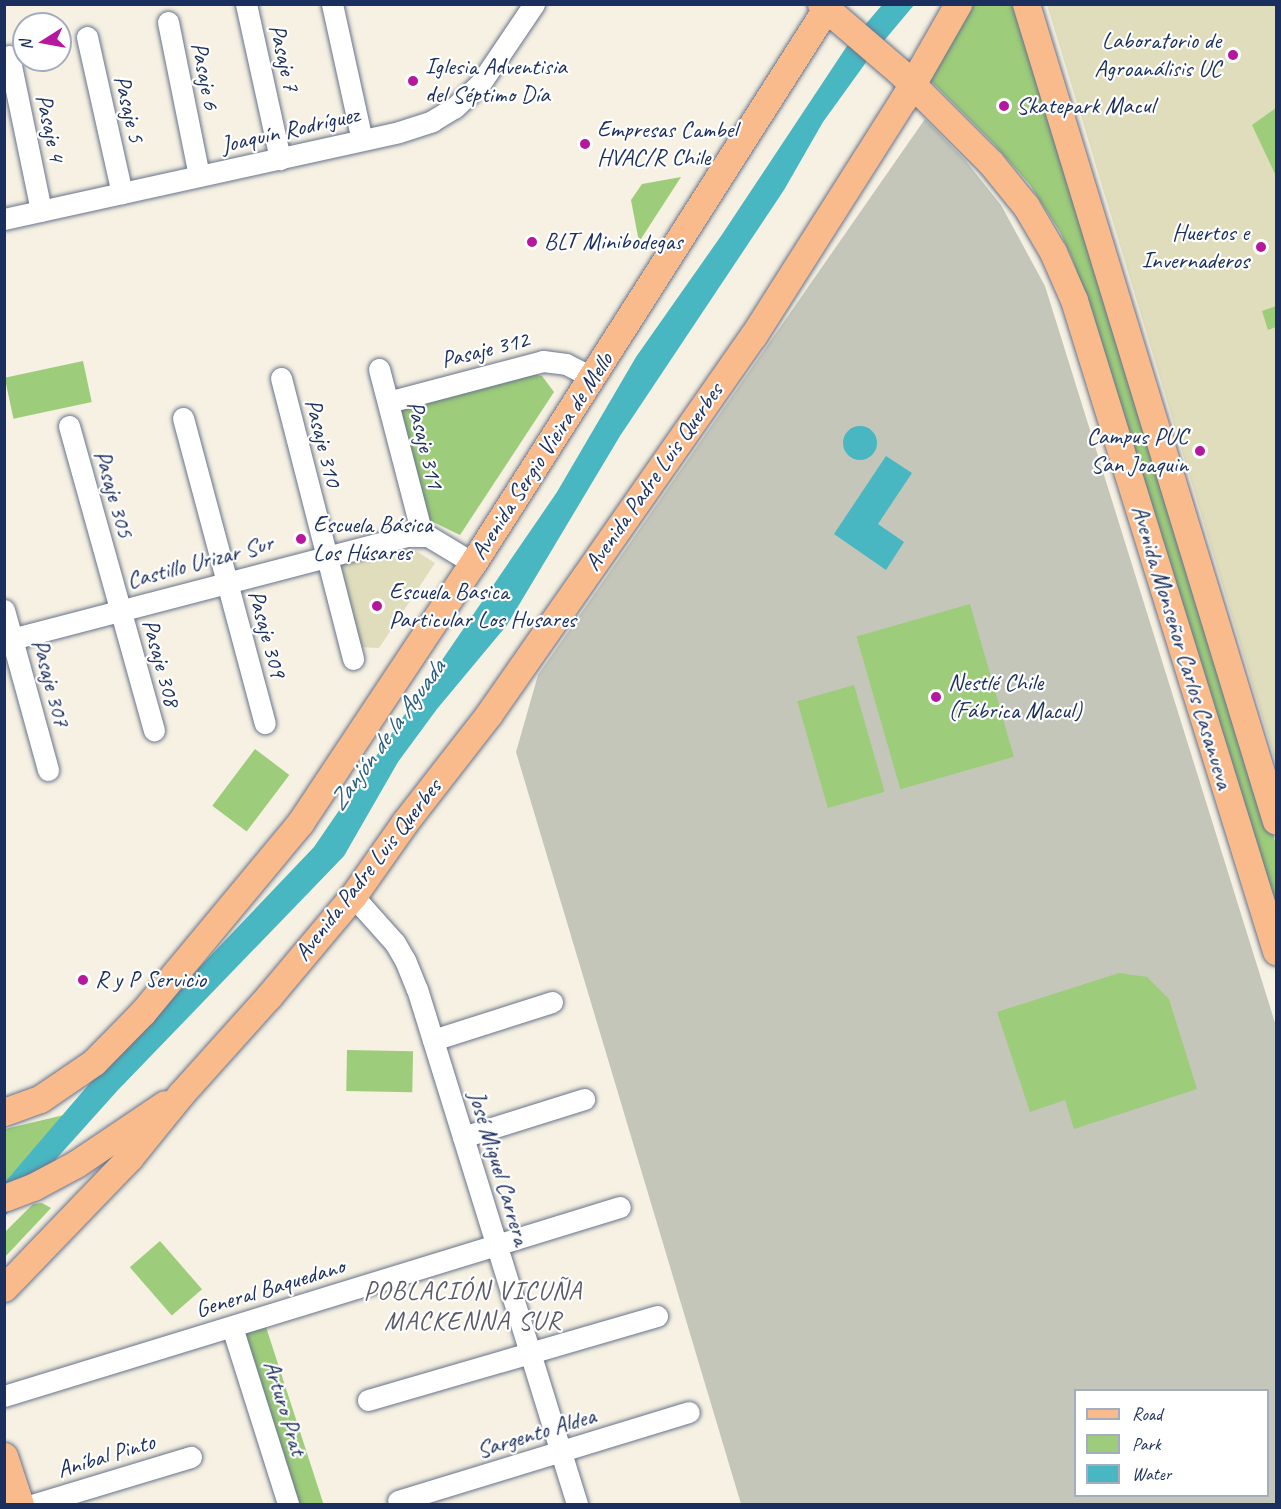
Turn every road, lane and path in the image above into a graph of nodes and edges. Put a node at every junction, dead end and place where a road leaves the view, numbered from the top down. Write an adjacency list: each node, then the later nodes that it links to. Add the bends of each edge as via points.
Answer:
1 (246, 4): 12 (street, Pasaje 7)
2 (332, 4): 11 (street)
3 (534, 4): 11 (street, Joaquín Rodríguez, via 490,71 454,108 416,128)
4 (958, 4): 10 (main road, Avenida Padre Luis Querbes)
5 (1026, 4): 34 (main road, Avenida Monseñor Carlos Casanueva)
6 (830, 11): 10 (main road, Avenida Monseñor Carlos Casanueva); 18 (main road, Avenida Sergio Vieira de Mello)
7 (168, 22): 13 (street, Pasaje 6)
8 (87, 37): 14 (street, Pasaje 5)
9 (9, 56): 15 (street, Pasaje 4)
10 (903, 75): 35 (main road, Avenida Padre Luis Querbes, via 753,336 514,679); 36 (main road, Avenida Monseñor Carlos Casanueva, via 991,163 1026,206 1053,252 1074,300)
11 (362, 140): 12 (street, Joaquín Rodríguez)
12 (280, 159): 13 (street, Joaquín Rodríguez)
13 (200, 176): 14 (street, Joaquín Rodríguez)
14 (122, 193): 15 (street, Joaquín Rodríguez)
15 (41, 211): 16 (street, Joaquín Rodríguez)
16 (4, 219)
17 (379, 369): 20 (street, Pasaje 311)
18 (592, 377): 20 (street, Pasaje 312, via 566,364 543,361); 25 (main road, Avenida Sergio Vieira de Mello)
19 (281, 378): 24 (street, Pasaje 310)
20 (388, 402): 23 (street, Pasaje 311)
21 (183, 418): 26 (street, Pasaje 309)
22 (69, 426): 28 (street, Pasaje 305)
23 (422, 534): 24 (street, Castillo Urizar Sur); 25 (street)
24 (326, 555): 26 (street, Castillo Urizar Sur); 30 (street, Pasaje 310)
25 (473, 563): 41 (main road, Avenida Sergio Vieira de Mello, via 300,823 143,1012 76,1077 40,1099)
26 (227, 582): 28 (street, Castillo Urizar Sur); 31 (street, Pasaje 309)
27 (4, 610): 29 (street, Pasaje 307)
28 (120, 610): 29 (street, Castillo Urizar Sur); 32 (street, Pasaje 308)
29 (8, 640): 33 (street, Pasaje 307)
30 (352, 659)
31 (265, 723)
32 (154, 730)
33 (48, 770)
34 (1276, 821)
35 (353, 896): 38 (street, José Miguel Carrera, via 405,960); 39 (main road, Avenida Padre Luis Querbes)
36 (1276, 951)
37 (552, 1002): 38 (street)
38 (433, 1040): 42 (street, José Miguel Carrera)
39 (181, 1094): 43 (main road, via 76,1164); 46 (main road, via 130,1157)
40 (584, 1099): 42 (street)
41 (4, 1112)
42 (463, 1137): 45 (street, José Miguel Carrera)
43 (4, 1198)
44 (620, 1207): 45 (street, General Baquedano)
45 (496, 1245): 48 (street, General Baquedano); 49 (street, José Miguel Carrera)
46 (4, 1288)
47 (657, 1316): 49 (street)
48 (232, 1327): 50 (street, General Baquedano); 59 (street, Arturo Prat)
49 (530, 1353): 51 (street); 53 (street, José Miguel Carrera)
50 (4, 1396)
51 (368, 1400)
52 (689, 1412): 53 (street, Sargento Aldea)
53 (561, 1452): 56 (street, Sargento Aldea); 60 (street, José Miguel Carrera)
54 (4, 1456): 57 (main road)
55 (191, 1457): 58 (street, Aníbal Pinto)
56 (398, 1501)
57 (20, 1504)
58 (35, 1504)
59 (288, 1504)
60 (577, 1504)

